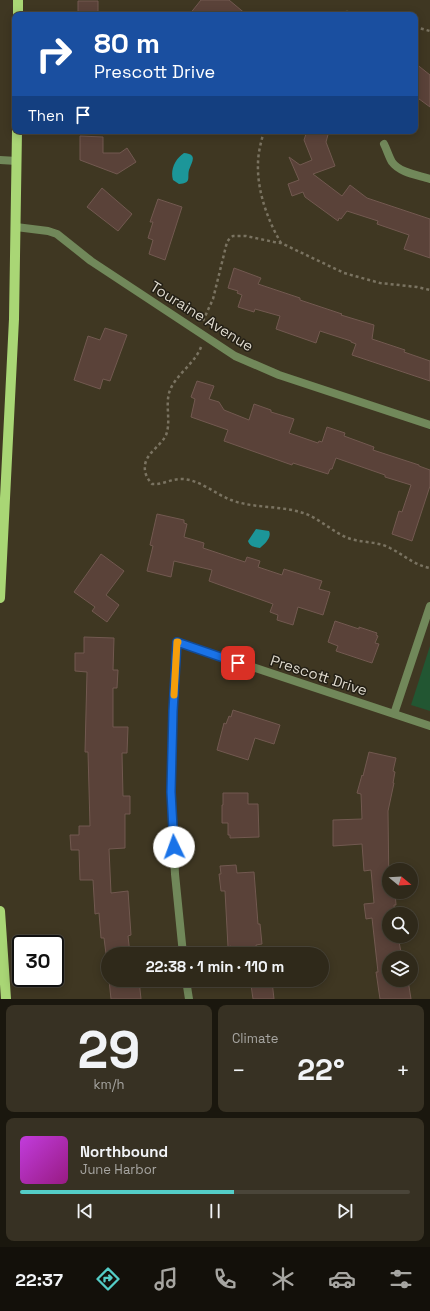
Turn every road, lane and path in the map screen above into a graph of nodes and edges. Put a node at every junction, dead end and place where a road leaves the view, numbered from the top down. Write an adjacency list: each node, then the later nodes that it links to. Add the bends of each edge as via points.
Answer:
1 (18, 0): 2 (main road)
2 (18, 12)
3 (418, 28): 4 (path)
4 (430, 30)
5 (17, 134): 9 (main road)
6 (263, 134): 12 (path, via 258,164 259,181 262,196)
7 (384, 144): 10 (street, via 396,167)
8 (0, 160): 9 (street)
9 (17, 161): 11 (main road)
10 (430, 179)
11 (16, 227): 14 (street, Touraine Avenue, via 57,234 91,261); 17 (main road)
12 (281, 244): 13 (path, via 344,273 380,283); 14 (path, via 246,236 230,238 213,299 201,323)
13 (430, 290)
14 (201, 335): 15 (street, Touraine Avenue, via 235,356 279,375); 16 (path, via 201,348 170,388 166,435 152,451 144,470 152,484 160,485 181,479 191,480 232,500 296,511 308,515 338,534 350,539 377,543)
15 (430, 425)
16 (430, 568)
17 (0, 598)
18 (430, 606): 19 (street)
19 (394, 714): 20 (street, Prescott Drive); 22 (street, Prescott Drive, via 177,642 171,792)
20 (430, 726)
21 (0, 911): 24 (main road)
22 (182, 947)
23 (187, 987): 25 (street)
24 (6, 999)
25 (189, 999)

